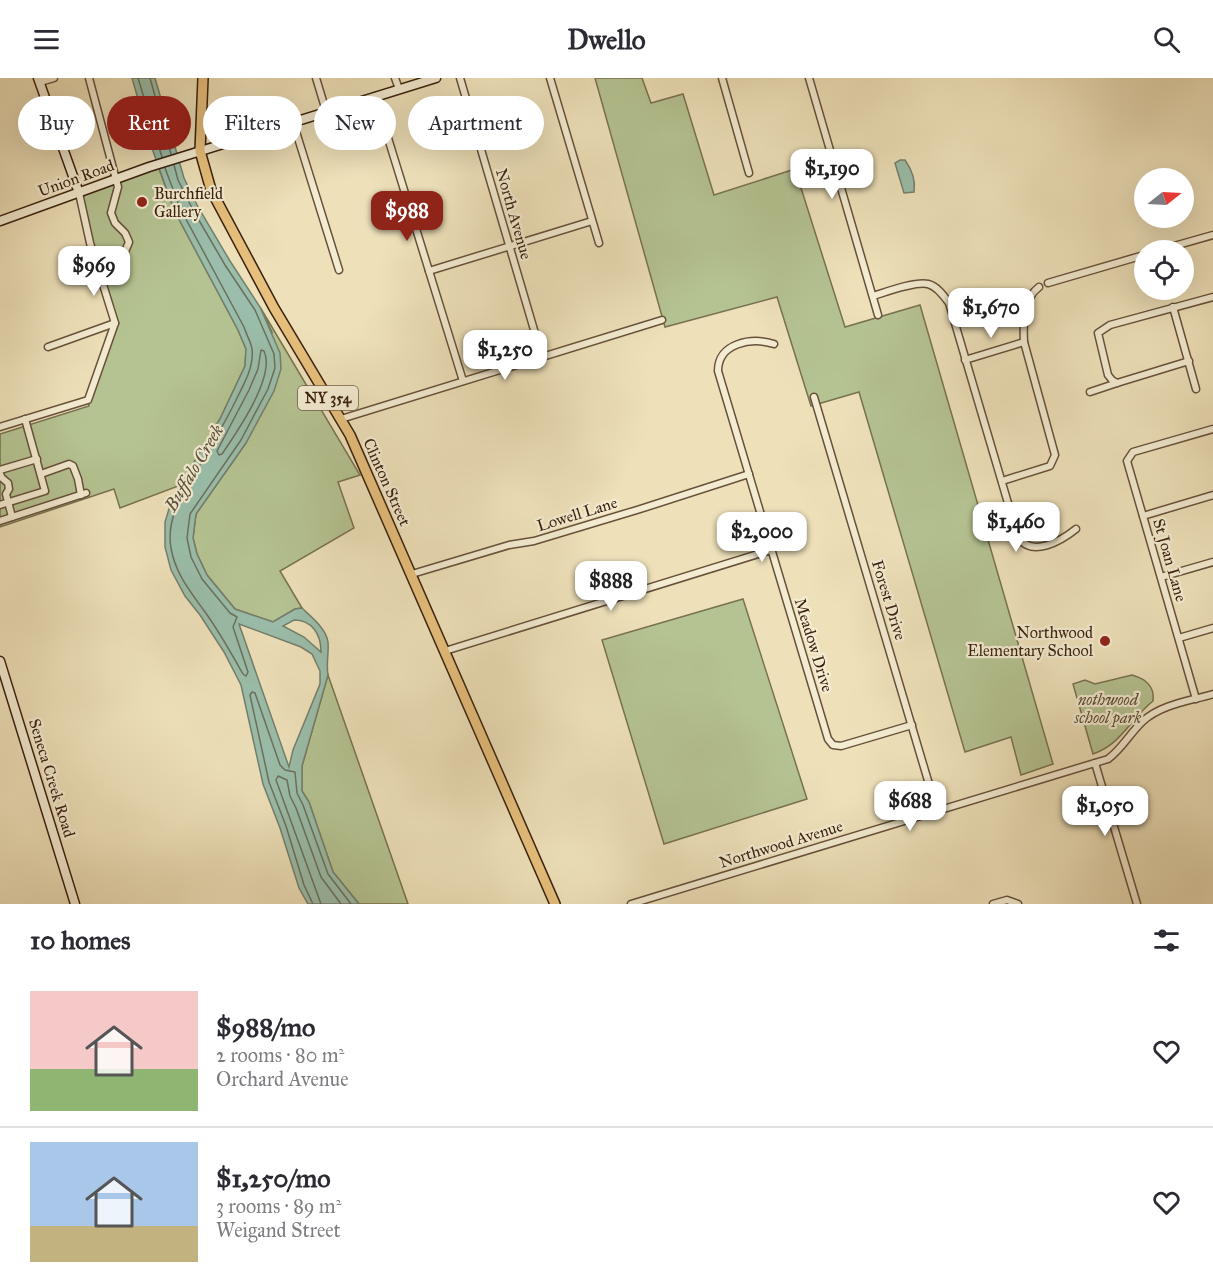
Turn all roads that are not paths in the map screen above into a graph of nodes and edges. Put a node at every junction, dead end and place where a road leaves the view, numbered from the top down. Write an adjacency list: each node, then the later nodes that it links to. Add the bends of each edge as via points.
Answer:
1 (54, 78): 11 (street)
2 (88, 78): 20 (street)
3 (202, 78): 18 (main road, Clinton Street / NY 354)
4 (316, 78): 13 (street)
5 (395, 78): 12 (street)
6 (436, 78): 12 (main road, Union Road)
7 (460, 78): 27 (street, North Avenue)
8 (550, 78): 23 (street)
9 (722, 78): 19 (street)
10 (809, 78): 34 (street)
11 (39, 80): 21 (main road)
12 (399, 89): 14 (main road, Union Road)
13 (321, 96)
14 (375, 96)
15 (203, 150): 18 (main road, Union Road)
16 (302, 150): 30 (street)
17 (392, 150): 31 (street)
18 (200, 151): 20 (main road, Union Road); 52 (main road, Clinton Street / NY 354, via 211,190 274,308)
19 (749, 173)
20 (116, 180): 21 (main road, Union Road); 29 (street, via 118,190 111,213 129,242 124,254)
21 (79, 193): 22 (main road, Union Road); 29 (street)
22 (0, 221)
23 (592, 221): 26 (street); 27 (street)
24 (1213, 235): 25 (street)
25 (1194, 240)
26 (599, 243)
27 (510, 247): 31 (street); 43 (street, North Avenue)
28 (1134, 258): 32 (street)
29 (96, 264): 39 (street)
30 (339, 270)
31 (429, 271): 46 (street)
32 (1048, 283)
33 (1039, 287): 40 (street, via 1030,296)
34 (873, 296): 37 (street); 44 (street, via 920,284 935,287 949,303)
35 (1213, 297): 36 (street)
36 (1173, 308): 45 (street); 47 (street, via 1110,325 1098,333 1108,375)
37 (878, 315)
38 (662, 320): 43 (street)
39 (115, 323): 42 (street); 51 (street, via 88,400)
40 (1024, 342): 44 (street); 59 (street, via 1055,455 1050,466)
41 (774, 344): 57 (street, Meadow Drive, via 747,342 731,347 718,362)
42 (48, 347)
43 (542, 357): 46 (street)
44 (965, 360): 59 (street)
45 (1189, 361): 47 (street); 48 (street)
46 (463, 381): 52 (street)
47 (1117, 383): 49 (street)
48 (1196, 388)
49 (1090, 392)
50 (814, 397): 78 (street, Forest Drive)
51 (25, 419): 53 (street); 55 (street)
52 (340, 419): 70 (main road, Clinton Street / NY 354)
53 (0, 427)
54 (1213, 429): 64 (street, St Joan Lane, via 1133,453 1127,461)
55 (37, 459): 56 (street); 58 (street)
56 (41, 474): 62 (street, via 45,490); 65 (street, via 69,464 84,494)
57 (748, 474): 68 (street, Meadow Drive); 70 (street, Lowell Lane, via 534,541)
58 (0, 476): 60 (street, via 8,483 9,489)
59 (1002, 481): 67 (street, via 1018,537 1025,545 1044,546)
60 (3, 493): 62 (street)
61 (1213, 495): 64 (street)
62 (8, 502): 63 (street); 65 (street)
63 (0, 505)
64 (1143, 516): 71 (street, St Joan Lane)
65 (12, 517): 66 (street)
66 (0, 521)
67 (1076, 529)
68 (771, 550): 74 (street); 78 (street, Meadow Drive, via 830,742 842,746)
69 (1213, 562): 71 (street)
70 (412, 574): 74 (main road, Clinton Street / NY 354)
71 (1161, 577): 73 (street, St Joan Lane)
72 (1213, 628): 73 (street)
73 (1179, 639): 77 (street, St Joan Lane)
74 (445, 651): 82 (main road, Clinton Street / NY 354)
75 (0, 661): 81 (main road, Seneca Creek Road)
76 (1213, 694): 77 (street, Northwood Avenue)
77 (1196, 699): 79 (street, Northwood Avenue, via 1163,709 1143,722 1115,754)
78 (912, 725): 80 (street, Forest Drive)
79 (1095, 763): 80 (street, Northwood Avenue); 86 (street)
80 (937, 811): 83 (street, Northwood Avenue)
81 (75, 904)
82 (555, 904)
83 (631, 904)
84 (993, 904): 85 (street, via 1007,900)
85 (1018, 904)
86 (1137, 904)

